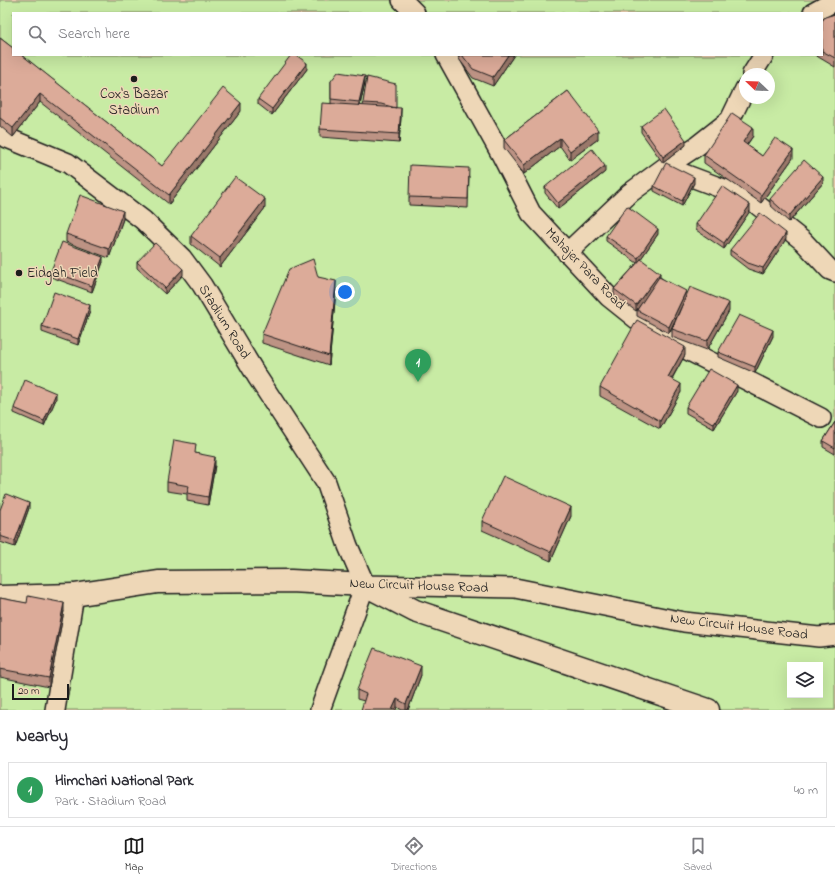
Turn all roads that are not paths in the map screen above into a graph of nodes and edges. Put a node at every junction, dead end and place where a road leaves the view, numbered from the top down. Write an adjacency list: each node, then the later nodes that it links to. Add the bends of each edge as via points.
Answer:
1 (402, 0): 3 (street)
2 (835, 0): 4 (street)
3 (414, 12)
4 (815, 12)
5 (447, 56): 11 (street, Mahajer Para Road, via 531,213)
6 (763, 56): 7 (street)
7 (756, 68)
8 (739, 101): 10 (street, via 730,120)
9 (0, 135): 14 (street, Stadium Road, via 68,163 143,220 182,258 202,285 258,378 326,482 348,546)
10 (668, 165): 11 (street, via 630,193); 12 (street, via 676,171 750,199 803,241 830,270)
11 (567, 253): 13 (street, Mahajer Para Road, via 609,297 654,333)
12 (835, 272)
13 (821, 418)
14 (365, 585): 15 (street, New Circuit House Road, via 291,581 158,582); 17 (street, New Circuit House Road, via 515,588 684,622 820,637); 19 (street); 20 (street, via 415,611)
15 (74, 595): 16 (street, New Circuit House Road); 18 (street)
16 (0, 597)
17 (835, 635)
18 (55, 710)
19 (320, 710)
20 (708, 710)

